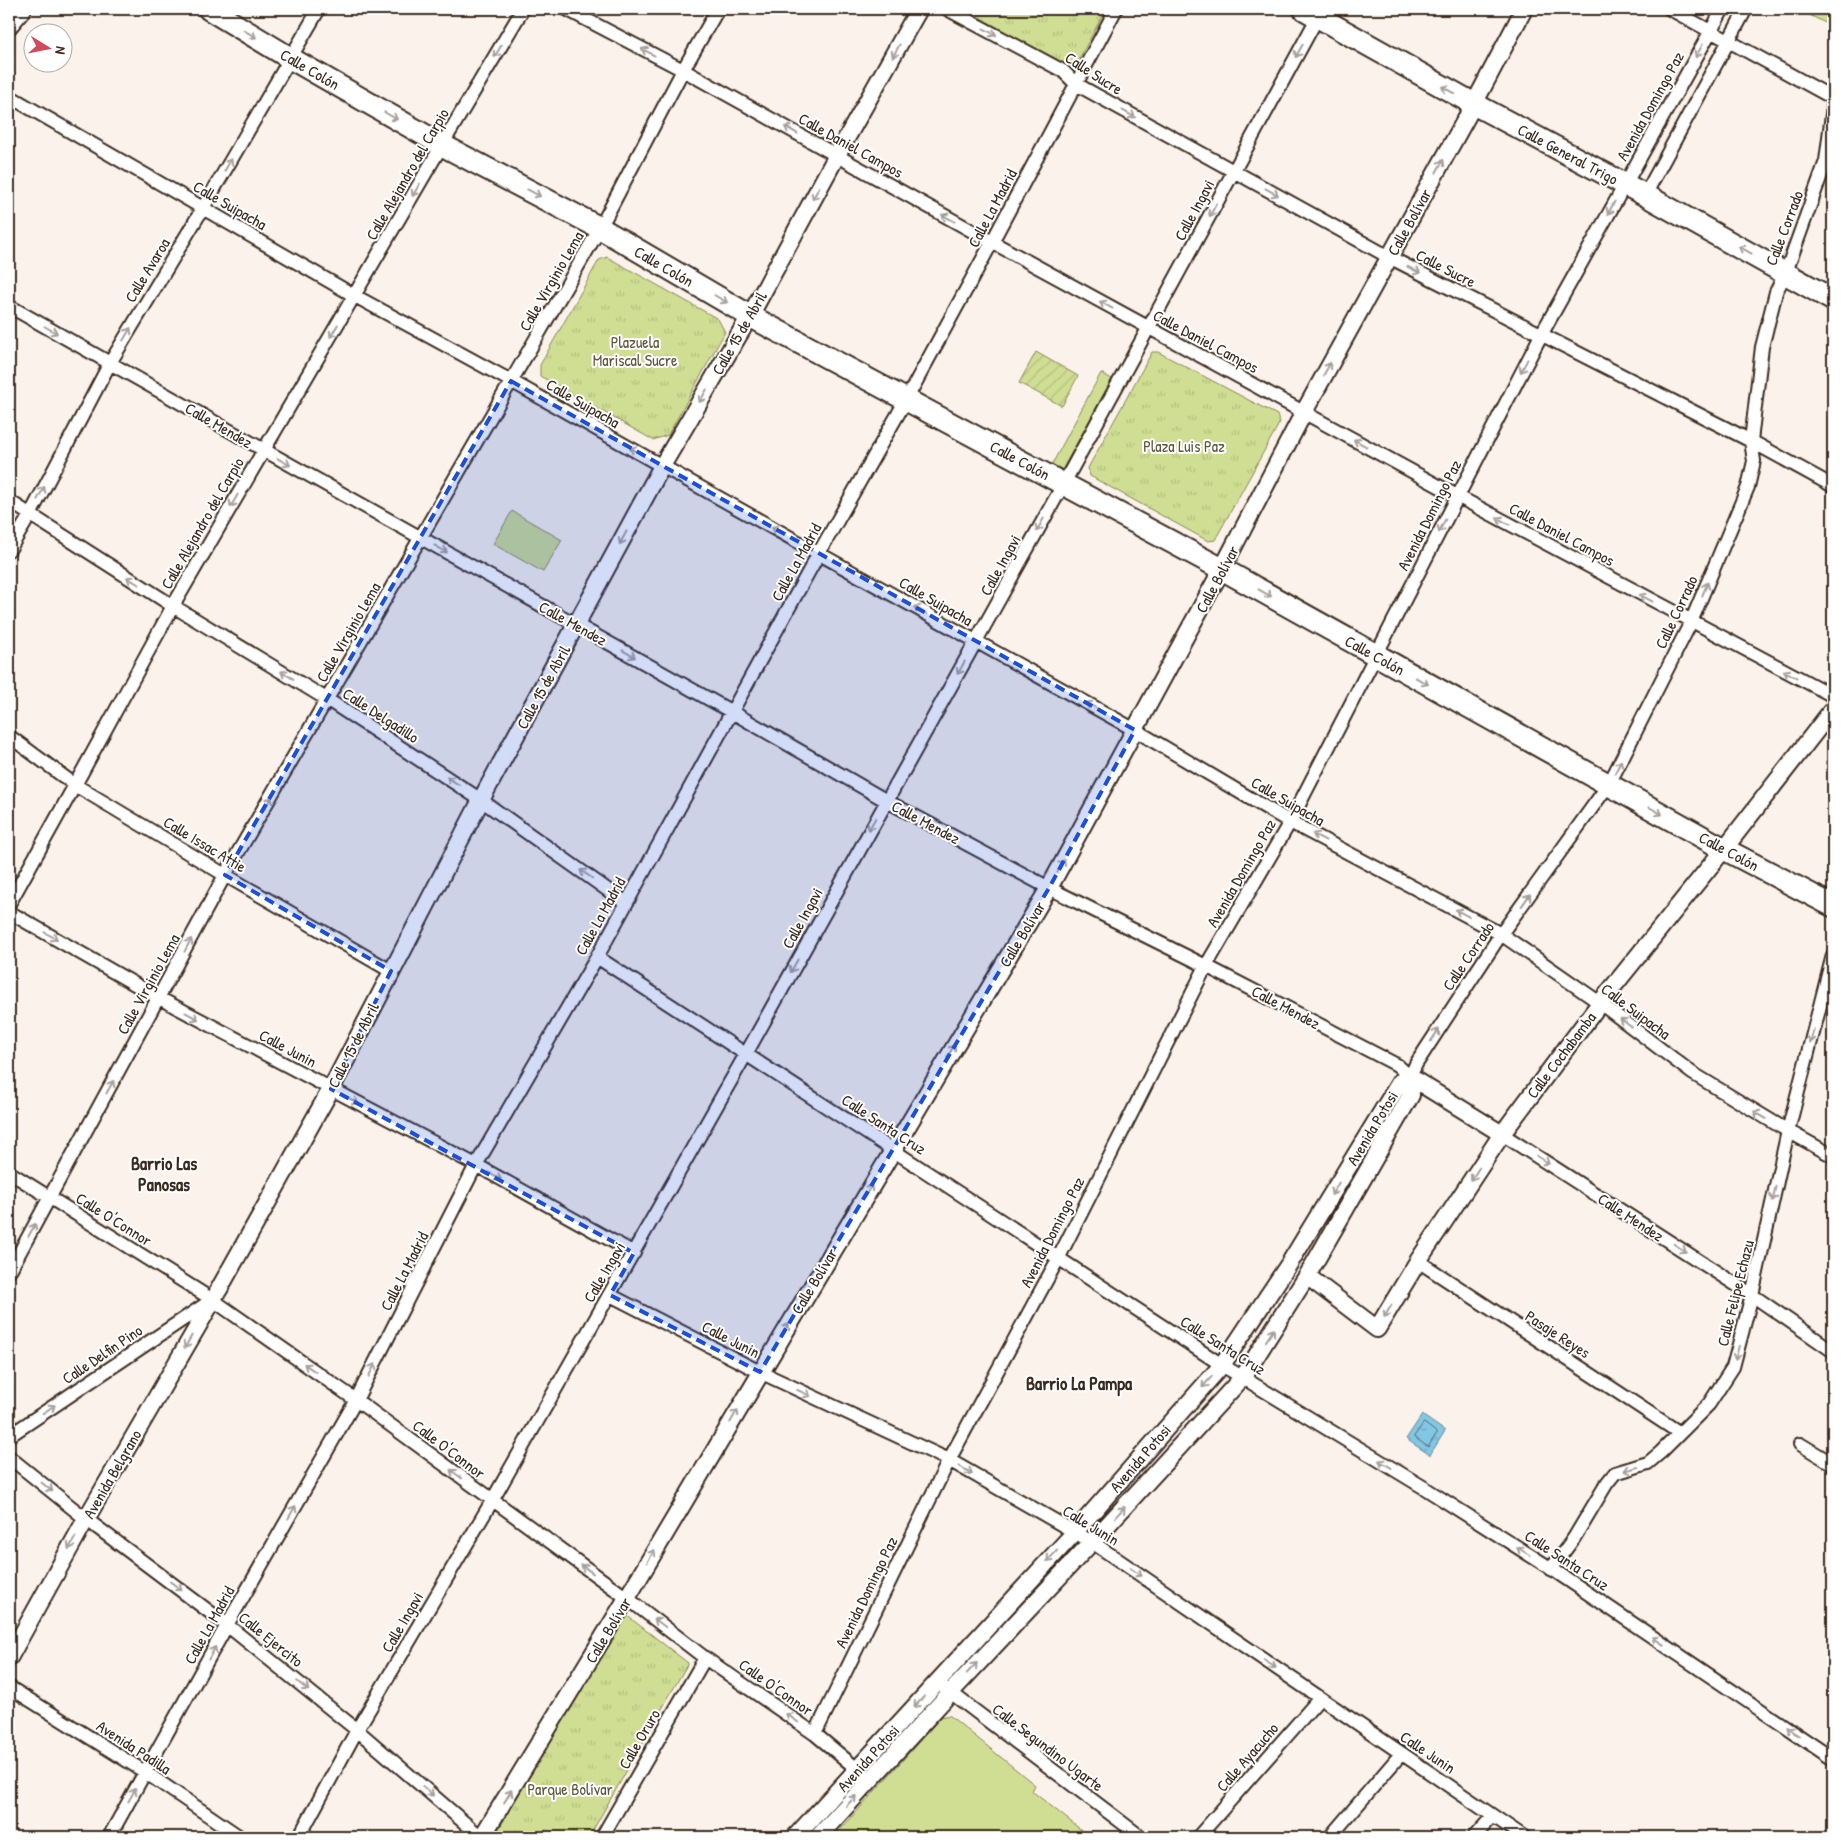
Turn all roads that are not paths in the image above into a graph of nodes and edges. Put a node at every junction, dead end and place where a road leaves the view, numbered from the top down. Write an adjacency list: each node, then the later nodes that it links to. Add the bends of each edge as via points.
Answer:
1 (23, 9): 15 (street)
2 (208, 9): 18 (main road, Calle Colón, one-way to 18)
3 (319, 9): 18 (street, Calle Avaroa)
4 (523, 9): 25 (street, Calle Alejandro del Carpio, one-way to 25)
5 (566, 9): 19 (street, Calle Daniel Campos, one-way to 5)
6 (718, 9): 19 (street, Calle Virginio Lema)
7 (920, 9): 26 (street, Calle 15 de Abril, one-way to 26)
8 (947, 9): 20 (street, Calle Sucre, one-way to 20, via 1063,71)
9 (1116, 9): 20 (street, Calle La Madrid)
10 (1524, 9): 23 (street, Calle Bolívar)
11 (1670, 9): 16 (street)
12 (1723, 9): 16 (street, Avenida Domingo Paz)
13 (1746, 9): 17 (street)
14 (1315, 11): 23 (main road, Calle General Trigo, one-way to 14); 28 (street, Calle Ingavi, one-way to 28)
15 (9, 26)
16 (1710, 32): 17 (street); 29 (street, Avenida Domingo Paz, one-way to 29)
17 (1728, 41): 22 (street); 30 (street)
18 (290, 58): 25 (main road, Calle Colón, one-way to 25); 31 (street, Calle Avaroa, one-way to 18)
19 (682, 70): 26 (street, Calle Daniel Campos, one-way to 19); 32 (street, Calle Virginio Lema)
20 (1076, 84): 28 (street, Calle Sucre, one-way to 28); 33 (street, Calle La Madrid)
21 (9, 96): 31 (street, Calle Suipacha)
22 (1833, 98)
23 (1474, 104): 29 (main road, Calle General Trigo); 34 (street, Calle Bolívar, one-way to 23)
24 (1833, 106): 27 (street, Calle Corrado)
25 (442, 145): 32 (main road, Calle Colón, one-way to 32); 36 (street, Calle Alejandro del Carpio, one-way to 36)
26 (837, 155): 33 (street, Calle Daniel Campos, one-way to 26); 39 (street, Calle 15 de Abril, one-way to 39)
27 (1830, 162): 35 (street, Calle Corrado)
28 (1234, 171): 34 (street, Calle Sucre, one-way to 34); 40 (street, Calle Ingavi, one-way to 40)
29 (1624, 184): 30 (main road, Calle General Trigo); 41 (street, Avenida Domingo Paz, one-way to 41)
30 (1645, 195): 35 (main road, Calle General Trigo, one-way to 30)
31 (203, 208): 36 (street, Calle Suipacha); 42 (street, Calle Avaroa, one-way to 31)
32 (600, 228): 39 (main road, Calle Colón, one-way to 39); 43 (street, Calle Virginio Lema)
33 (992, 242): 40 (street, Calle Daniel Campos, one-way to 33); 44 (street, Calle La Madrid)
34 (1389, 257): 41 (street, Calle Sucre, one-way to 41); 45 (street, Calle Bolívar, one-way to 34)
35 (1786, 272): 37 (main road, Calle General Trigo); 46 (street, Calle Corrado, via 1776,292 1762,347)
36 (355, 296): 43 (street, Calle Suipacha); 47 (street, Calle Alejandro del Carpio, one-way to 47)
37 (1833, 300)
38 (9, 306): 42 (street, Calle Mendez, one-way to 42)
39 (750, 316): 44 (main road, Calle Colón); 48 (street, Calle 15 de Abril, one-way to 48)
40 (1149, 328): 45 (street, Calle Daniel Campos); 49 (street, Calle Ingavi)
41 (1541, 334): 46 (street, Calle Sucre); 51 (street, Avenida Domingo Paz, one-way to 51)
42 (110, 363): 47 (street, Calle Mendez); 53 (street, Calle Avaroa, one-way to 42)
43 (511, 380): 48 (street, Calle Suipacha, one-way to 43); 54 (street, Calle Virginio Lema)
44 (906, 400): 49 (main road, Calle Colón); 56 (street, Calle La Madrid)
45 (1304, 412): 51 (street, Calle Daniel Campos, one-way to 45); 57 (street, Calle Bolívar)
46 (1751, 442): 50 (street, Calle Sucre); 59 (street, Calle Corrado, one-way to 46, via 1748,487 1754,461)
47 (264, 450): 54 (street, Calle Mendez, one-way to 54); 58 (street, Calle Alejandro del Carpio, one-way to 58)
48 (662, 466): 56 (street, Calle Suipacha, one-way to 48); 60 (street, Calle 15 de Abril, one-way to 60)
49 (1064, 483): 57 (main road, Calle Colón); 61 (street, Calle Ingavi, one-way to 61)
50 (1833, 486)
51 (1457, 496): 59 (street, Calle Daniel Campos, one-way to 51); 62 (street, Avenida Domingo Paz, one-way to 62)
52 (9, 501): 53 (street, Calle Delgadillo)
53 (30, 515): 55 (street, Calle Avaroa); 58 (street, Calle Delgadillo, one-way to 53)
54 (420, 538): 60 (street, Calle Mendez, one-way to 60); 64 (street, Calle Virginio Lema)
55 (9, 550)
56 (819, 553): 61 (street, Calle Suipacha, one-way to 56); 66 (street, Calle La Madrid)
57 (1222, 569): 62 (main road, Calle Colón, one-way to 62); 67 (street, Calle Bolívar)
58 (173, 606): 64 (street, Calle Delgadillo, one-way to 58); 70 (street, Calle Alejandro del Carpio)
59 (1691, 622): 63 (street, Calle Daniel Campos, one-way to 59); 69 (street, Calle Corrado, one-way to 59)
60 (576, 625): 66 (street, Calle Mendez, one-way to 66); 71 (street, Calle 15 de Abril)
61 (976, 642): 67 (street, Calle Suipacha, one-way to 61); 72 (street, Calle Ingavi, one-way to 72)
62 (1375, 655): 69 (main road, Calle Colón, one-way to 69); 73 (street, Avenida Domingo Paz)
63 (1833, 696)
64 (328, 700): 71 (street, Calle Delgadillo, one-way to 64); 75 (street, Calle Virginio Lema, one-way to 64)
65 (1833, 709): 74 (street, Calle Cochabamba)
66 (732, 712): 72 (street, Calle Mendez); 77 (street, Calle La Madrid)
67 (1135, 730): 73 (street, Calle Suipacha); 76 (street, Calle Bolívar, one-way to 67)
68 (9, 736): 70 (street, Calle Issac Attie)
69 (1609, 784): 74 (main road, Calle Colón, one-way to 74); 81 (street, Calle Corrado, one-way to 69)
70 (75, 785): 75 (street, Calle Issac Attie); 78 (street, Calle Alejandro del Carpio)
71 (481, 800): 77 (street, Calle Delgadillo, one-way to 71); 85 (street, Calle 15 de Abril)
72 (886, 800): 76 (street, Calle Mendez); 88 (street, Calle Ingavi, one-way to 88)
73 (1290, 822): 81 (street, Calle Suipacha, one-way to 73); 84 (street, Avenida Domingo Paz)
74 (1724, 849): 79 (main road, Calle Colón); 87 (street, Calle Cochabamba)
75 (226, 875): 85 (street, Calle Issac Attie); 86 (street, Calle Virginio Lema, one-way to 75)
76 (1049, 888): 84 (street, Calle Mendez); 93 (street, Calle Bolívar, one-way to 76)
77 (626, 903): 83 (street, Calle La Madrid)
78 (9, 904)
79 (1833, 906)
80 (9, 912): 86 (street, Calle Junin, one-way to 86)
81 (1501, 934): 87 (street, Calle Suipacha); 89 (street, Calle Corrado, one-way to 81)
82 (1833, 955): 91 (street, Calle Felipe Echazu, one-way to 91)
83 (597, 958): 88 (street, Calle Santa Cruz); 95 (street, Calle La Madrid)
84 (1206, 966): 89 (street, Calle Mendez, via 1397,1065); 99 (street, Avenida Domingo Paz)
85 (391, 971): 90 (street, Calle 15 de Abril)
86 (159, 998): 90 (street, Calle Junin, one-way to 90); 97 (street, Calle Virginio Lema, one-way to 86)
87 (1600, 1003): 91 (street, Calle Suipacha, one-way to 87, via 1692,1073); 92 (street, Calle Cochabamba)
88 (746, 1054): 93 (street, Calle Santa Cruz); 98 (street, Calle Ingavi)
89 (1410, 1077): 92 (street, Calle Mendez); 101 (street, Avenida Potosi, one-way to 101, via 1400,1082); 103 (street, Avenida Potosi, via 1411,1096)
90 (331, 1089): 95 (street, Calle Junin, one-way to 95); 104 (street, Calle 15 de Abril)
91 (1788, 1131): 94 (street, Calle Suipacha); 106 (street, Calle Felipe Echazu, one-way to 106)
92 (1502, 1134): 100 (street, Calle Cochabamba, one-way to 100); 106 (street, Calle Mendez, one-way to 106)
93 (892, 1149): 99 (street, Calle Santa Cruz); 109 (street, Calle Bolívar, one-way to 93)
94 (1833, 1156)
95 (476, 1165): 98 (street, Calle Junin, one-way to 98); 111 (street, Calle La Madrid, one-way to 95)
96 (9, 1172): 97 (street, Calle O'Connor)
97 (50, 1198): 102 (street, Calle Virginio Lema, one-way to 97); 104 (street, Calle O'Connor)
98 (634, 1253): 105 (street, Calle Ingavi)
99 (1058, 1258): 108 (street, Calle Santa Cruz); 116 (street, Avenida Domingo Paz)
100 (1418, 1261): 103 (street, Calle Cochabamba, one-way to 103, via 1377,1329); 112 (street, Pasaje Reyes)
101 (1289, 1264): 103 (street, Calle Cochabamba); 108 (street, Avenida Potosi)
102 (9, 1272)
103 (1307, 1276): 110 (street, Avenida Potosi, one-way to 103)
104 (215, 1295): 111 (street, Calle O'Connor, one-way to 104); 113 (street, Calle Delfin Pino, one-way to 104); 119 (street, Avenida Belgrano, one-way to 119)
105 (610, 1295): 109 (street, Calle Junin); 118 (street, Calle Ingavi)
106 (1752, 1295): 107 (street, Calle Mendez); 112 (street, Calle Felipe Echazu, one-way to 112, via 1733,1366 1709,1404)
107 (1833, 1352)
108 (1222, 1365): 110 (street, Calle Santa Cruz); 120 (street, Avenida Potosi, one-way to 120)
109 (760, 1372): 116 (street, Calle Junin, one-way to 116); 123 (street, Calle Bolívar, one-way to 109)
110 (1243, 1377): 121 (street, Avenida Potosi, one-way to 110); 122 (street, Calle Santa Cruz, one-way to 110)
111 (356, 1400): 118 (street, Calle O'Connor, one-way to 111); 124 (street, Calle La Madrid, one-way to 111)
112 (1680, 1433): 122 (street, Calle Felipe Echazu, one-way to 122, via 1648,1463 1615,1473)
113 (9, 1436)
114 (1800, 1444): 117 (street)
115 (9, 1457): 119 (street, Calle Ejercito, one-way to 119)
116 (949, 1460): 120 (street, Calle Junin, one-way to 120); 132 (street, Avenida Domingo Paz)
117 (1833, 1464)
118 (492, 1501): 123 (street, Calle O'Connor, one-way to 118); 131 (street, Calle Ingavi)
119 (86, 1519): 124 (street, Calle Ejercito, one-way to 124); 125 (street, Avenida Belgrano, one-way to 125)
120 (1074, 1533): 121 (street, Calle Junin); 127 (street, Avenida Potosi, one-way to 127)
121 (1092, 1542): 129 (street, Avenida Potosi, one-way to 121); 130 (street, Calle Junin, one-way to 130)
122 (1551, 1569): 134 (street, Calle Santa Cruz, one-way to 122)
123 (627, 1598): 126 (street, Calle O'Connor, one-way to 123); 142 (street, Calle Bolívar, one-way to 123)
124 (227, 1624): 131 (street, Calle Ejercito, one-way to 131); 136 (street, Calle La Madrid, one-way to 124)
125 (9, 1658)
126 (705, 1658): 132 (street, Calle O'Connor, one-way to 126); 143 (street, Calle Oruro)
127 (937, 1682): 129 (street, Calle Segundino Ugarte); 135 (street, Avenida Potosi, one-way to 135)
128 (9, 1687): 136 (street, Avenida Padilla)
129 (950, 1692): 137 (street, Avenida Potosi); 146 (street, Calle Segundino Ugarte)
130 (1320, 1698): 133 (street, Calle Junin); 147 (street, Calle Ayacucho)
131 (357, 1730): 141 (street, Calle Ingavi); 142 (street, Calle Ejercito, one-way to 142)
132 (815, 1734): 135 (street, Calle O'Connor)
133 (1401, 1754): 138 (street, Calle Junin); 148 (street)
134 (1833, 1759)
135 (858, 1769): 137 (street, Calle O'Connor); 144 (street, Avenida Potosi)
136 (145, 1772): 139 (street, Calle La Madrid, one-way to 136); 140 (street, Avenida Padilla)
137 (870, 1781): 145 (street, Avenida Potosi, one-way to 137)
138 (1493, 1816): 149 (street); 150 (street, Calle Junin)
139 (109, 1837)
140 (240, 1837)
141 (299, 1837)
142 (482, 1837)
143 (602, 1837)
144 (795, 1837)
145 (818, 1837)
146 (1141, 1837)
147 (1198, 1837)
148 (1330, 1837)
149 (1474, 1837)
150 (1524, 1837)

